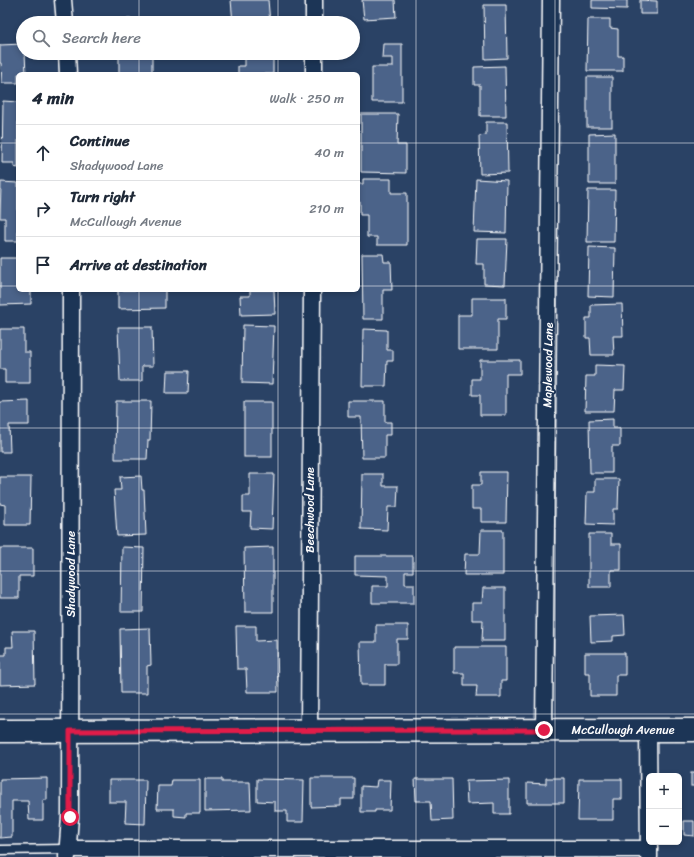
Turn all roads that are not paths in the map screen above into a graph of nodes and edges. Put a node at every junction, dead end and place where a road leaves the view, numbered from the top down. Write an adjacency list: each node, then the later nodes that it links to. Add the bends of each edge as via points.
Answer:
1 (63, 0): 4 (street)
2 (314, 0): 5 (street)
3 (551, 0): 13 (street, Maplewood Lane)
4 (64, 16)
5 (314, 16)
6 (67, 60): 8 (street)
7 (314, 60): 9 (street)
8 (68, 72)
9 (314, 72)
10 (72, 292): 17 (street, Shadywood Lane)
11 (312, 292): 12 (street, Beechwood Lane)
12 (308, 730): 13 (main road, McCullough Avenue); 17 (main road, McCullough Avenue)
13 (544, 730): 14 (main road, McCullough Avenue)
14 (648, 730): 15 (main road, McCullough Avenue); 20 (street)
15 (694, 730)
16 (0, 731): 17 (main road, McCullough Avenue)
17 (70, 731): 19 (street, Shadywood Lane, via 70,817)
18 (0, 850): 19 (lane)
19 (67, 853): 20 (street)
20 (649, 853)

